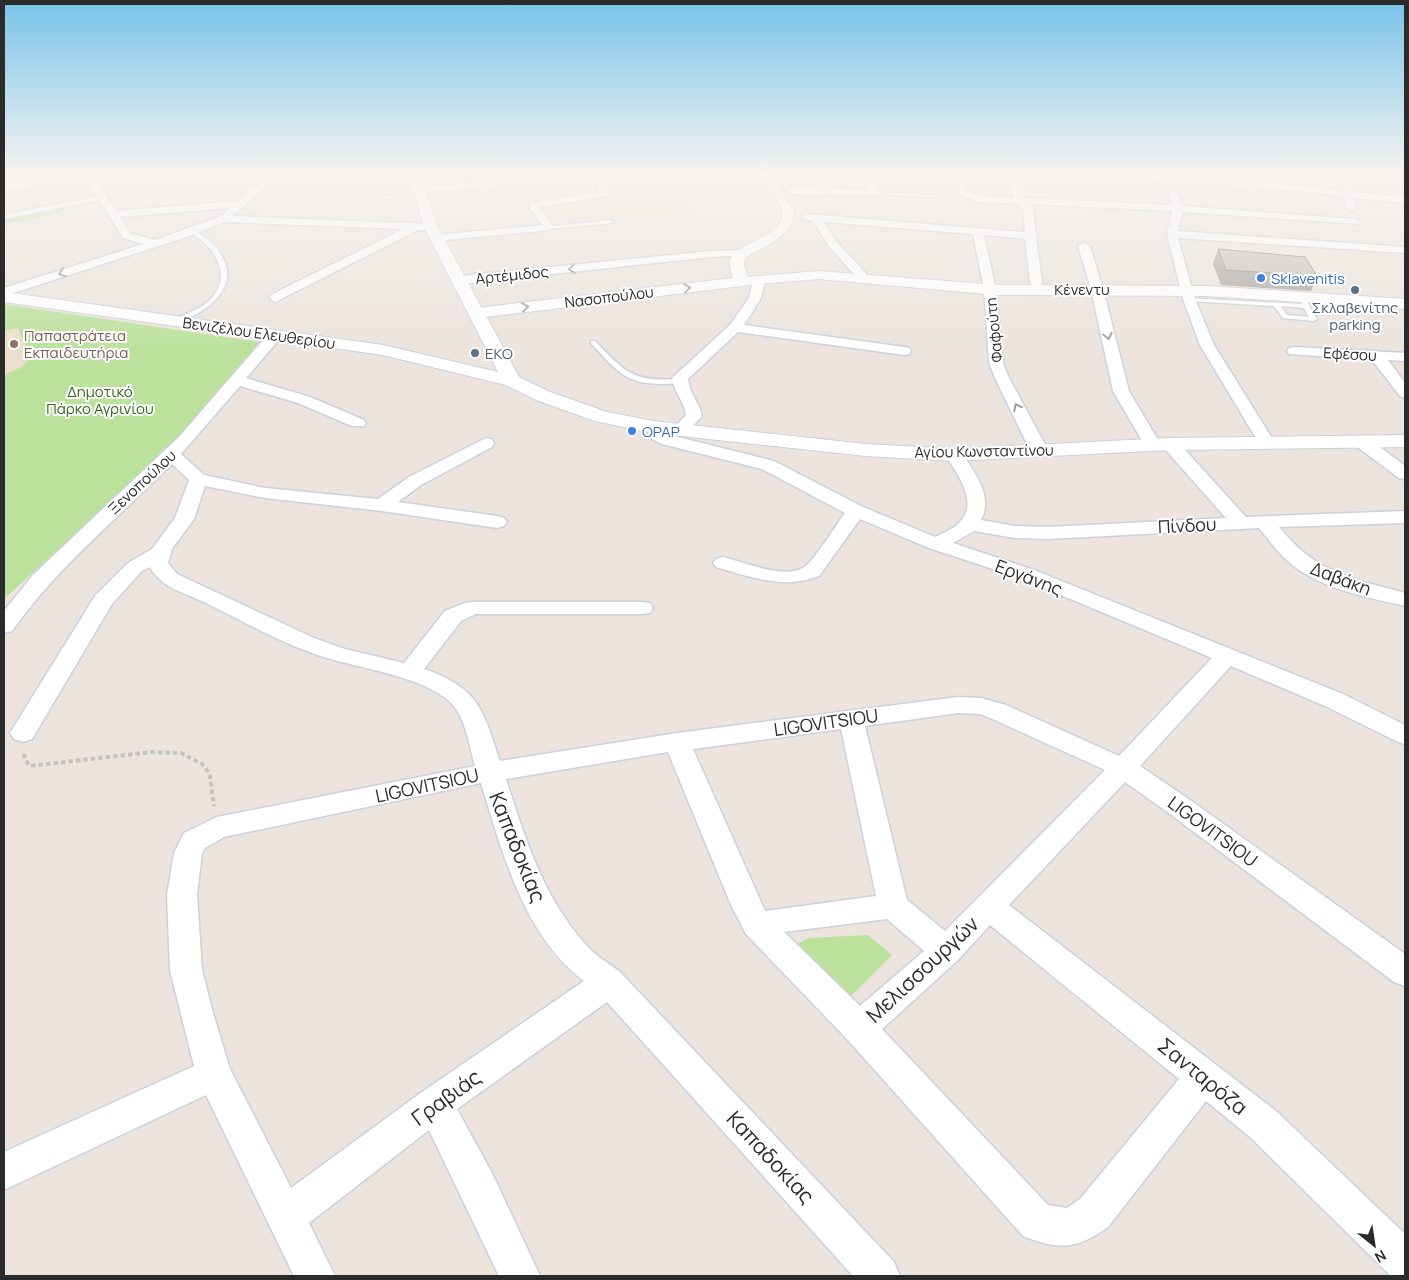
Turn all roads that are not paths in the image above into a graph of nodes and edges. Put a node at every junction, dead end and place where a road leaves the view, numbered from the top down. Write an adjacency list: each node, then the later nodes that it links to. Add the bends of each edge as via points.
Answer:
1 (428, 231): 21 (main road)
2 (124, 232): 15 (street, via 127,236)
3 (192, 232): 15 (street); 34 (lane, via 203,236 218,250 224,279 212,302)
4 (426, 232): 29 (street)
5 (778, 232): 18 (main road)
6 (794, 232): 19 (main road)
7 (823, 232): 20 (street)
8 (978, 232): 14 (street); 23 (street, Φαφούτη)
9 (1031, 232): 14 (street)
10 (1339, 232): 13 (street)
11 (1360, 232): 13 (street)
12 (1172, 234): 13 (street); 27 (street)
13 (1361, 235): 17 (street)
14 (1032, 236): 24 (street)
15 (152, 243): 26 (street, one-way to 26)
16 (1084, 246): 25 (street)
17 (1405, 250)
18 (743, 253): 21 (street, Αρτέμιδος, one-way to 21); 22 (main road, via 736,261)
19 (757, 274): 20 (main road, Κένεντυ); 22 (main road, Νασοπούλου); 35 (street, via 755,298)
20 (864, 278): 23 (main road, Κένεντυ)
21 (460, 280): 33 (main road)
22 (742, 282): 33 (main road, Νασοπούλου, one-way to 22)
23 (990, 289): 24 (main road, Κένεντυ); 55 (street, Φαφούτη, one-way to 23, via 996,362)
24 (1037, 289): 25 (main road, Κένεντυ)
25 (1097, 289): 27 (main road, Κένεντυ); 54 (street, one-way to 54, via 1121,392)
26 (4, 292)
27 (1189, 295): 30 (main road, Κένεντυ); 31 (lane); 53 (street, via 1207,345)
28 (4, 296): 34 (main road, Βενιζέλου Ελευθερίου)
29 (275, 298)
30 (1303, 301): 31 (lane); 31 (lane, via 1314,319 1285,317); 32 (main road, Κένεντυ)
31 (1276, 304)
32 (1405, 304)
33 (477, 313): 43 (main road)
34 (176, 321): 36 (main road, Βενιζέλου Ελευθερίου)
35 (735, 328): 38 (street); 44 (street, via 682,374)
36 (276, 335): 42 (street, Ξενοπούλου); 43 (main road, Βενιζέλου Ελευθερίου, via 383,350)
37 (593, 342): 44 (lane, via 620,372 629,377 648,383)
38 (904, 351)
39 (1294, 351): 40 (street, Εφέσου)
40 (1376, 355): 41 (street, Εφέσου); 45 (street)
41 (1405, 357)
42 (237, 380): 46 (street, via 304,400); 56 (street, Ξενοπούλου)
43 (512, 381): 47 (main road, Αγίου Κωνσταντίνου, via 602,417)
44 (679, 381): 48 (street, via 692,404 694,416)
45 (1405, 393)
46 (358, 422)
47 (653, 427): 48 (main road, Αγίου Κωνσταντίνου); 58 (street, Εργάνης, via 658,435 668,440)
48 (680, 430): 49 (main road, Αγίου Κωνσταντίνου)
49 (779, 440): 57 (main road, Αγίου Κωνσταντίνου); 58 (street)
50 (1405, 441): 51 (main road, Αγίου Κωνσταντίνου)
51 (1362, 442): 53 (main road, Αγίου Κωνσταντίνου); 59 (street)
52 (486, 443): 61 (street, via 415,481)
53 (1267, 443): 54 (main road, Αγίου Κωνσταντίνου)
54 (1162, 444): 55 (main road, Αγίου Κωνσταντίνου); 65 (street)
55 (1039, 450): 57 (main road, Αγίου Κωνσταντίνου)
56 (172, 455): 60 (street); 73 (street, Ξενοπούλου, via 45,573 19,602)
57 (954, 455): 67 (street, via 977,500 976,511)
58 (768, 466): 62 (street, Εργάνης)
59 (1405, 474)
60 (198, 479): 61 (street, via 266,493); 69 (street, via 184,519)
61 (382, 505): 64 (street)
62 (856, 510): 68 (street, Εργάνης); 70 (street, via 812,572 804,576 779,577)
63 (1405, 518): 66 (street, Πίνδου)
64 (498, 522)
65 (1241, 522): 66 (street, Πίνδου); 67 (street, Πίνδου, via 1029,533)
66 (1264, 522): 71 (street, Δαβάκη, via 1292,555 1318,573)
67 (969, 524): 68 (street)
68 (936, 544): 74 (street, Εργάνης, via 1027,574)
69 (160, 553): 75 (street, Καπαδοκίας, via 159,567 169,577 271,628 337,653); 77 (street, via 135,567 103,601)
70 (723, 563)
71 (1405, 600)
72 (642, 608): 75 (street, via 473,608 453,616)
73 (4, 626)
74 (1227, 656): 78 (street, Εργάνης, via 1334,700); 80 (street, Μελισσουργών)
75 (409, 672): 81 (street, Καπαδοκίας, via 441,685 461,698 472,715)
76 (851, 718): 79 (street, LIGOVITSIOU); 80 (street, LIGOVITSIOU, via 981,706 997,710); 82 (street)
77 (23, 733)
78 (1405, 735)
79 (677, 742): 81 (street, LIGOVITSIOU); 84 (street)
80 (1123, 768): 83 (street, Μελισσουργών); 86 (street, LIGOVITSIOU, via 1180,806)
81 (490, 772): 87 (street, Καπαδοκίας, via 535,898 582,962); 89 (street, LIGOVITSIOU, via 217,828 194,841 188,853 182,904 186,970)
82 (893, 906): 84 (street); 85 (street)
83 (988, 906): 85 (street, Μελισσουργών); 90 (street, Σανταρόζα)
84 (757, 925): 88 (street)
85 (946, 951): 88 (street, Μελισσουργών)
86 (1405, 972)
87 (609, 982): 91 (street, Γραβιάς); 97 (street, Καπαδοκίας)
88 (859, 1028): 90 (street, Μελισσουργών, via 1037,1222 1060,1228 1076,1226 1094,1213)
89 (214, 1074): 92 (street); 93 (street)
90 (1204, 1076): 94 (street, Σανταρόζα, via 1263,1124)
91 (435, 1104): 93 (street, Γραβιάς); 96 (street)
92 (4, 1171)
93 (286, 1216): 95 (street)
94 (1405, 1262)
95 (315, 1276)
96 (520, 1276)
97 (880, 1276)

